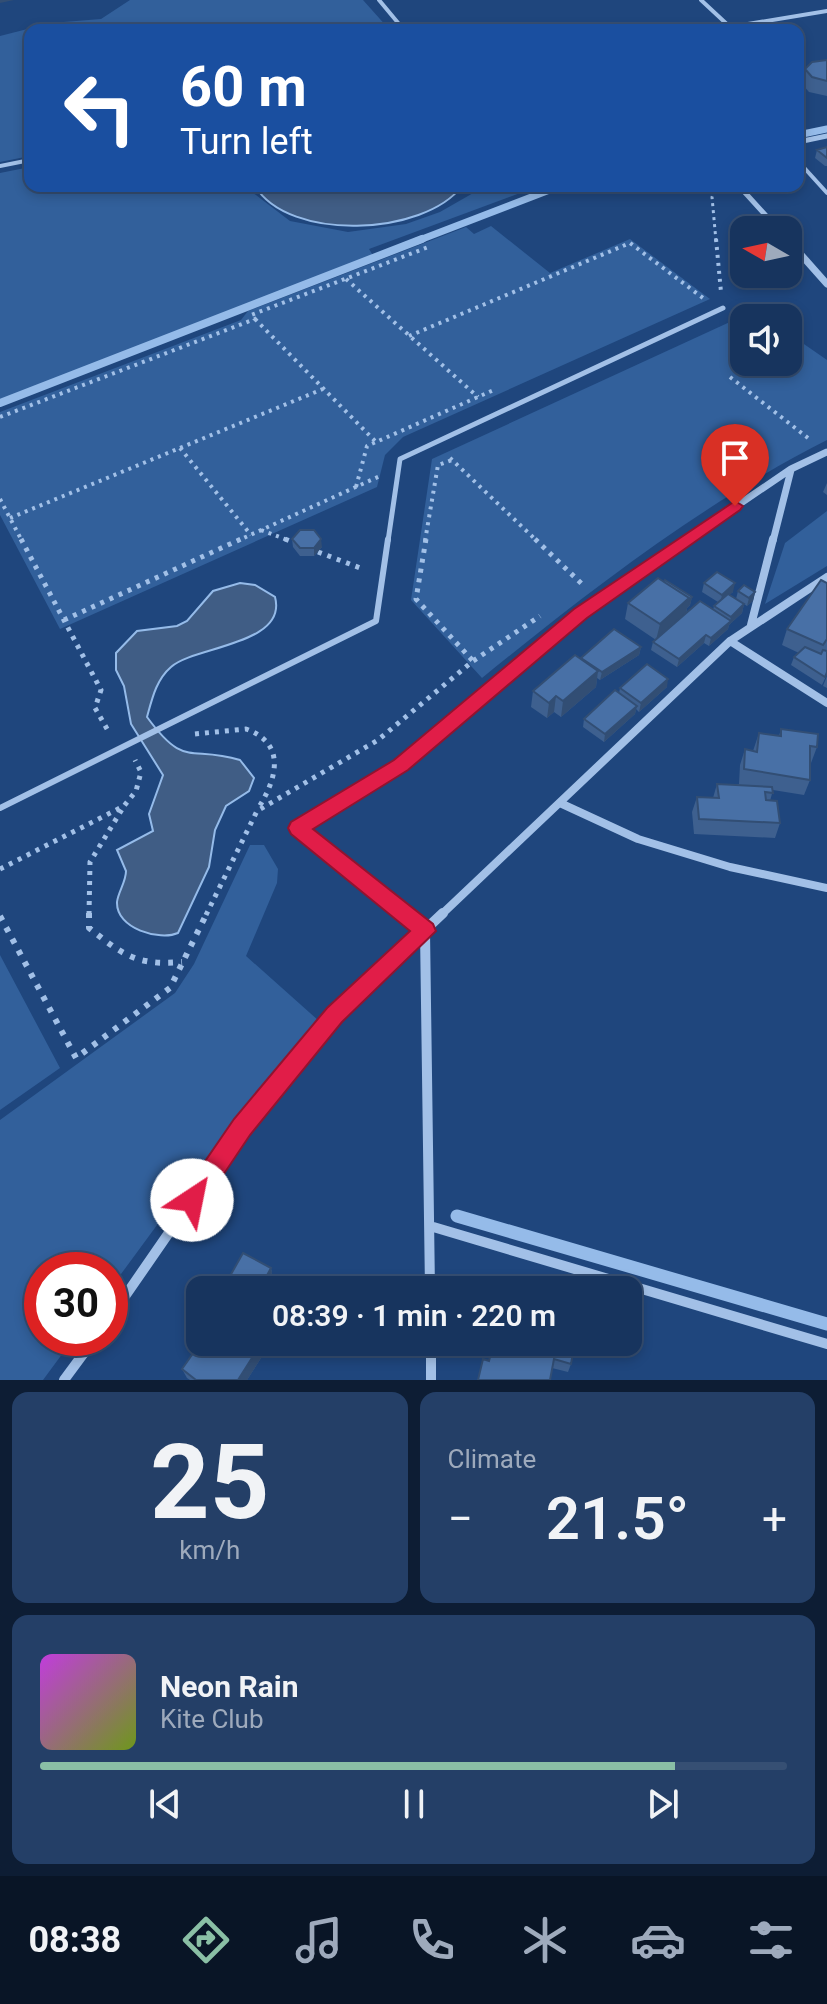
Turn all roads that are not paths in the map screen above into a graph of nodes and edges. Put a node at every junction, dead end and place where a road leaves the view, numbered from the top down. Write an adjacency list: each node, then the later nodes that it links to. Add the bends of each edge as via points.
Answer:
1 (379, 0): 4 (lane)
2 (701, 0): 5 (lane)
3 (827, 11): 6 (lane)
4 (399, 24)
5 (723, 24)
6 (756, 24)
7 (827, 136): 8 (street)
8 (804, 141)
9 (24, 161): 10 (lane)
10 (0, 166)
11 (804, 168): 13 (lane)
12 (744, 192): 14 (street)
13 (827, 193)
14 (766, 216)
15 (802, 256): 16 (street)
16 (827, 284)
17 (723, 308): 25 (lane, via 400,459 376,621)
18 (827, 452): 19 (street)
19 (791, 469): 21 (street); 27 (street, via 580,613 401,765 298,828)
20 (827, 577): 21 (street)
21 (751, 625): 22 (street)
22 (730, 641): 23 (street); 24 (street)
23 (827, 703)
24 (560, 803): 26 (street, via 638,839 730,867); 27 (street)
25 (0, 808)
26 (827, 888)
27 (425, 931): 28 (street); 30 (street, via 335,1015 242,1127)
28 (430, 1226): 29 (street); 31 (street)
29 (430, 1276)
30 (128, 1292)
31 (827, 1344)
32 (82, 1356): 34 (street)
33 (431, 1356): 35 (street)
34 (64, 1380)
35 (431, 1380)

